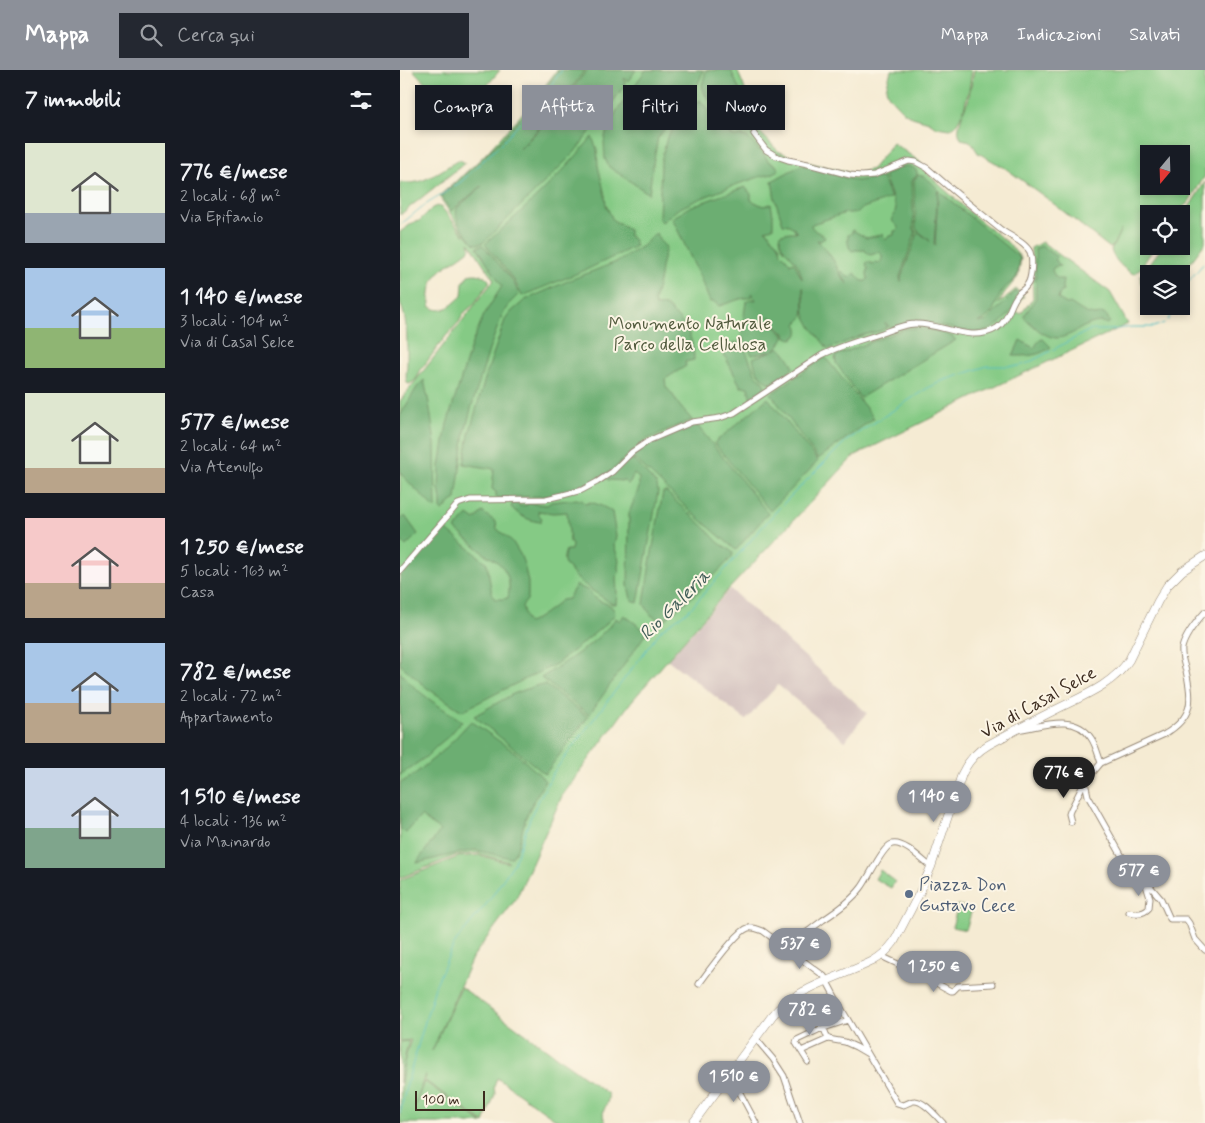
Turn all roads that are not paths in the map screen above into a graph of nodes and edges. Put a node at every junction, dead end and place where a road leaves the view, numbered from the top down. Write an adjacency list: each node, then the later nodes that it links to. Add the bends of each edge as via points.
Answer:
1 (754, 134): 3 (street, via 766,150 776,156 850,175 874,175 909,161 927,168 1030,252 1030,281 1014,300 1006,320 980,333 912,324 838,347 734,413 692,422 650,440 612,472 582,490 546,498 462,502)
2 (1205, 556): 5 (main road, Via di Casal Selce, via 1182,570 1167,586 1132,655 1117,674 1094,690)
3 (400, 571)
4 (1205, 612): 6 (street, via 1182,650 1191,693 1185,715 1165,734)
5 (1014, 731): 6 (street, via 1069,723 1085,730); 9 (main road, Via di Casal Selce, via 981,749 966,766)
6 (1101, 763): 7 (street)
7 (1085, 782): 8 (street, via 1070,811); 10 (street, via 1088,796 1122,858)
8 (1071, 822)
9 (931, 867): 12 (street, via 904,846 889,846 851,899); 14 (main road, Via di Casal Selce, via 894,942)
10 (1144, 879): 11 (street, via 1150,898 1149,908 1139,914); 13 (street, via 1161,899 1170,919 1187,920 1195,939)
11 (1129, 912)
12 (786, 948): 15 (street); 16 (street, via 761,930 747,929)
13 (1205, 950)
14 (881, 956): 15 (main road, Via di Casal Selce); 17 (street, via 951,991 956,986)
15 (828, 981): 18 (street); 20 (main road, Via di Casal Selce, via 786,1002)
16 (699, 984)
17 (993, 984)
18 (848, 1020): 19 (street); 23 (street)
19 (824, 1029): 21 (street); 22 (street, via 797,1040)
20 (756, 1038): 25 (main road, Via di Casal Selce); 28 (street, via 785,1078)
21 (828, 1039): 22 (street); 23 (street, via 845,1042)
22 (801, 1051): 24 (street)
23 (868, 1054): 29 (street, via 897,1103 920,1102)
24 (808, 1062)
25 (730, 1074): 26 (main road, Via di Casal Selce); 27 (street)
26 (693, 1123)
27 (756, 1123)
28 (800, 1123)
29 (943, 1123)

